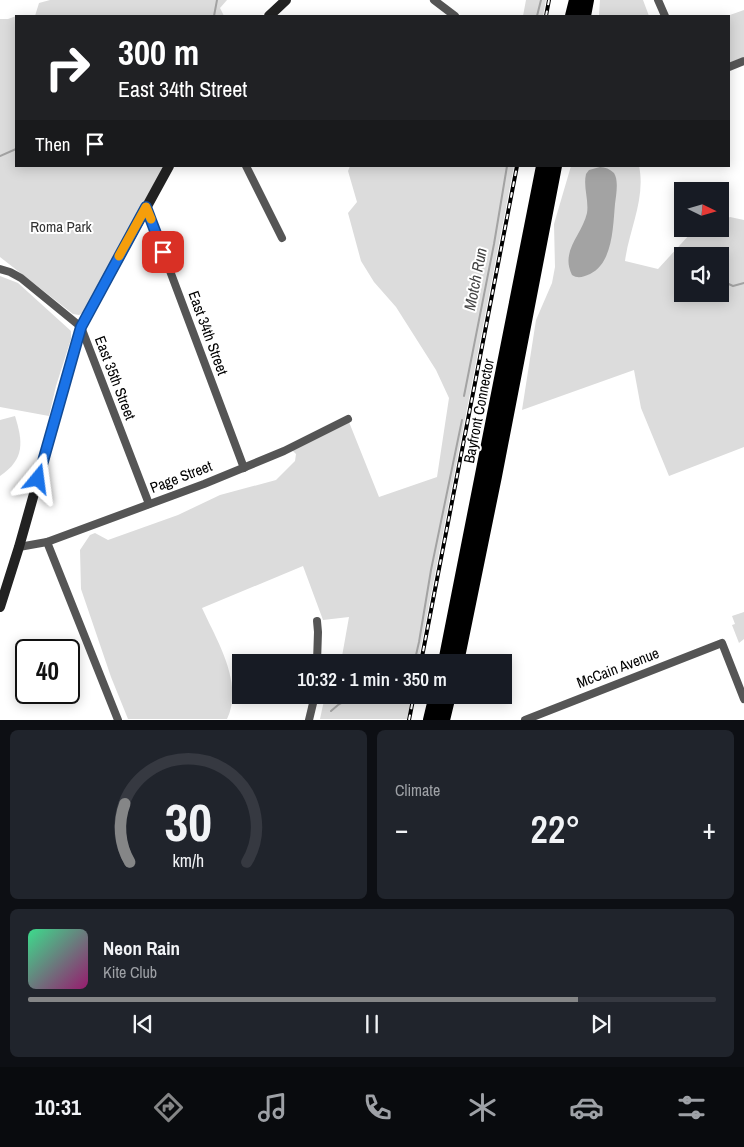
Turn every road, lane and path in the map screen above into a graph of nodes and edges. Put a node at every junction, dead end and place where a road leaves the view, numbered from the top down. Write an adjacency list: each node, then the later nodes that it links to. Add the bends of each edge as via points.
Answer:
1 (286, 0): 6 (street)
2 (434, 0): 7 (street)
3 (576, 0): 8 (highway)
4 (588, 0): 9 (highway)
5 (658, 0): 10 (street)
6 (270, 15)
7 (454, 15)
8 (572, 15)
9 (584, 15)
10 (665, 15)
11 (744, 61): 12 (street)
12 (730, 66)
13 (168, 167): 17 (street)
14 (246, 167): 18 (street)
15 (543, 167): 29 (highway, Bayfront Connector)
16 (555, 167): 30 (highway, Bayfront Connector)
17 (146, 207): 20 (street); 22 (street, East 34th Street)
18 (282, 238)
19 (0, 269): 20 (street, East 35th Street, via 22,278)
20 (81, 327): 23 (street, East 35th Street); 25 (street)
21 (348, 419): 22 (street, Page Street)
22 (244, 468): 23 (street, Page Street)
23 (149, 504): 24 (street, Page Street)
24 (47, 542): 25 (street, Page Street); 35 (street)
25 (19, 548): 26 (street)
26 (0, 607)
27 (317, 621): 28 (street)
28 (317, 654)
29 (446, 654)
30 (458, 654)
31 (744, 699): 39 (street, McCain Avenue, via 722,643)
32 (312, 704): 36 (street)
33 (434, 704): 37 (highway)
34 (446, 704): 38 (highway)
35 (118, 720)
36 (308, 720)
37 (430, 720)
38 (442, 720)
39 (525, 720)

